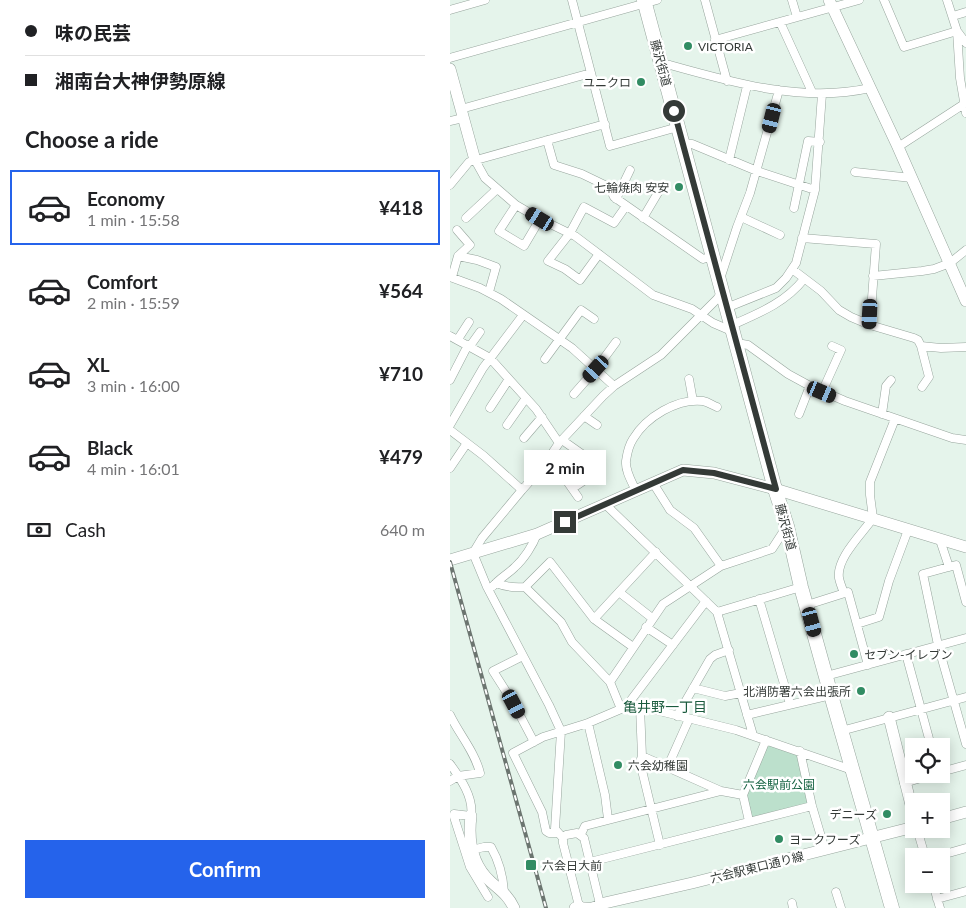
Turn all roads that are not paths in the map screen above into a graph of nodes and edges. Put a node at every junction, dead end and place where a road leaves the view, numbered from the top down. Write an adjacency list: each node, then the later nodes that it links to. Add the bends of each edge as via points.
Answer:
1 (485, 0): 10 (street)
2 (572, 0): 14 (street)
3 (705, 0): 17 (street)
4 (792, 0): 13 (street)
5 (858, 0): 9 (street)
6 (884, 0): 16 (street, via 904,47)
7 (947, 0): 12 (street)
8 (648, 1): 14 (street); 20 (highway, 藤沢街道)
9 (831, 4): 13 (street); 25 (street)
10 (450, 10)
11 (966, 12): 12 (street)
12 (953, 16): 16 (street)
13 (797, 17): 15 (street)
14 (578, 22): 19 (street); 22 (street)
15 (780, 22): 17 (street); 27 (street)
16 (957, 31): 18 (street); 29 (street)
17 (715, 40): 23 (street)
18 (966, 43)
19 (450, 58)
20 (661, 64): 23 (street); 34 (highway, 藤沢街道)
21 (450, 69): 30 (street)
22 (591, 73): 30 (street); 33 (street)
23 (727, 81): 24 (street)
24 (747, 86): 26 (street); 40 (street)
25 (870, 88): 28 (street); 38 (street)
26 (779, 90): 27 (street); 42 (street)
27 (812, 92): 28 (street)
28 (822, 94): 36 (street)
29 (964, 104): 31 (street); 38 (street)
30 (462, 113): 32 (street); 39 (street)
31 (966, 113)
32 (450, 121)
33 (605, 124): 34 (street, via 610,146); 35 (street)
34 (678, 127): 37 (highway, 藤沢街道)
35 (547, 140): 39 (street); 50 (street, via 554,165 609,187)
36 (820, 142): 46 (street, via 808,141); 49 (street)
37 (682, 143): 40 (street); 65 (highway, 藤沢街道)
38 (898, 147): 44 (street)
39 (475, 160): 45 (street, via 469,162); 48 (street, via 481,174)
40 (729, 160): 42 (street)
41 (630, 170): 50 (street)
42 (757, 171): 46 (street); 54 (street)
43 (855, 172): 44 (street)
44 (912, 178): 66 (street)
45 (451, 182)
46 (799, 185): 49 (street); 53 (street)
47 (659, 188): 56 (street)
48 (497, 189): 51 (street); 55 (street)
49 (815, 190): 61 (street)
50 (616, 199): 52 (street)
51 (516, 205): 57 (street); 57 (street, via 499,231 515,242 524,246)
52 (626, 206): 56 (street); 59 (street, via 614,223 584,207)
53 (794, 208)
54 (741, 217): 60 (street); 71 (street)
55 (466, 218)
56 (643, 218): 65 (street, via 703,259)
57 (540, 219): 59 (street)
58 (457, 230): 64 (street, via 470,245)
59 (570, 233): 63 (street); 63 (street, via 548,261 580,280)
60 (780, 235)
61 (802, 238): 67 (street); 68 (street, via 876,244)
62 (966, 250): 66 (street)
63 (599, 254): 76 (street, via 653,295)
64 (458, 256): 69 (street); 72 (street, via 496,266)
65 (713, 256): 71 (highway, 藤沢街道)
66 (950, 263): 68 (street, via 922,271); 73 (street)
67 (792, 269): 70 (street); 74 (street, via 776,288)
68 (873, 276): 79 (street)
69 (451, 277): 72 (street)
70 (804, 279): 79 (street, via 839,310); 81 (street, via 783,300)
71 (721, 286): 74 (highway, 藤沢街道); 76 (street)
72 (489, 292): 75 (street)
73 (966, 301)
74 (726, 308): 81 (highway, 藤沢街道)
75 (523, 314): 83 (street); 89 (street)
76 (701, 314): 81 (street); 96 (street, via 660,355)
77 (594, 319): 83 (street, via 581,310)
78 (469, 322): 82 (street)
79 (870, 325): 87 (street, via 914,338)
80 (480, 332): 85 (street)
81 (734, 334): 97 (street, via 788,374); 122 (highway, 藤沢街道)
82 (453, 339): 85 (street)
83 (560, 340): 90 (street); 91 (street)
84 (616, 342): 91 (street)
85 (469, 346): 89 (street); 94 (street)
86 (832, 346): 99 (street, via 841,350)
87 (921, 346): 88 (street); 98 (street, via 929,377)
88 (966, 347)
89 (490, 358): 92 (street); 110 (street)
90 (545, 359)
91 (596, 369): 96 (street); 100 (street)
92 (509, 379): 101 (street); 104 (street)
93 (689, 379): 102 (street)
94 (450, 380)
95 (891, 380): 106 (street, via 886,386)
96 (614, 386): 107 (street)
97 (810, 386): 99 (street); 105 (street)
98 (922, 387)
99 (822, 392): 106 (street)
100 (574, 394)
101 (526, 398): 108 (street); 111 (street)
102 (693, 401): 103 (street); 124 (street, via 665,410 634,436 626,467)
103 (717, 407)
104 (490, 408)
105 (799, 414)
106 (882, 414): 109 (street)
107 (584, 416): 112 (street); 116 (street)
108 (542, 417): 114 (street); 116 (street)
109 (895, 419): 115 (street); 127 (street, via 870,482)
110 (450, 425)
111 (507, 425)
112 (597, 426)
113 (450, 430): 117 (street)
114 (524, 438)
115 (966, 440)
116 (561, 441): 118 (street); 121 (street, via 599,466)
117 (466, 443): 119 (street); 123 (street)
118 (545, 464): 121 (street); 123 (street)
119 (450, 468)
120 (653, 483): 122 (street, via 683,470 693,470); 124 (street); 136 (street, via 670,510 694,528)
121 (573, 488): 125 (street)
122 (776, 489): 127 (street); 128 (highway, 藤沢街道)
123 (522, 490): 134 (street)
124 (636, 491): 126 (street)
125 (578, 497)
126 (606, 505): 130 (street); 133 (street)
127 (873, 518): 129 (street); 144 (street, via 842,562 839,578)
128 (787, 526): 136 (street, via 772,549); 141 (highway, 藤沢街道)
129 (908, 530): 131 (street); 152 (street, via 879,617)
130 (538, 534): 134 (street); 138 (street, via 515,567)
131 (940, 540): 132 (street); 137 (street)
132 (966, 547)
133 (656, 552): 139 (street); 143 (street)
134 (473, 553): 135 (street); 142 (street)
135 (450, 560)
136 (721, 566): 139 (street)
137 (949, 567): 147 (street, via 956,564); 156 (street, via 923,574)
138 (496, 583): 140 (street, via 506,587); 142 (street)
139 (690, 586): 146 (street); 150 (street, via 663,604)
140 (525, 587): 151 (street, via 550,562); 163 (street, via 561,622 572,642)
141 (802, 587): 145 (street); 148 (highway, 藤沢街道)
142 (489, 591): 160 (street)
143 (619, 592): 150 (street); 151 (street)
144 (844, 593): 148 (street); 152 (street, via 848,592)
145 (759, 599): 149 (street); 169 (street)
146 (706, 601): 149 (street); 155 (street)
147 (966, 602)
148 (807, 605): 162 (highway, 藤沢街道)
149 (718, 612): 158 (street)
150 (652, 618): 153 (street)
151 (594, 619): 157 (street)
152 (857, 624): 161 (street)
153 (646, 627): 155 (street); 157 (street)
154 (966, 638): 156 (street)
155 (673, 645): 171 (street)
156 (938, 645): 159 (street); 168 (street)
157 (633, 647): 163 (street)
158 (729, 650): 164 (street, via 710,659); 165 (street)
159 (906, 654): 161 (street); 172 (street)
160 (523, 656): 180 (street); 184 (street, via 493,671)
161 (868, 665): 162 (street)
162 (826, 676): 166 (highway, 藤沢街道)
163 (610, 682): 171 (street)
164 (693, 688): 165 (street, via 725,696); 175 (street)
165 (741, 693): 174 (street)
166 (831, 695): 169 (street); 179 (highway, 藤沢街道)
167 (966, 697): 168 (street)
168 (954, 700): 172 (street); 185 (street)
169 (790, 704): 174 (street)
170 (640, 707): 171 (street); 175 (street); 187 (street)
171 (623, 709): 178 (street)
172 (920, 709): 176 (street); 182 (street)
173 (450, 715): 193 (street, via 480,773)
174 (747, 715): 181 (street)
175 (677, 716): 177 (street)
176 (889, 717): 179 (street); 195 (street)
177 (688, 719): 181 (street); 190 (street)
178 (588, 723): 180 (street); 204 (street)
179 (841, 731): 192 (highway, 藤沢街道)
180 (561, 732): 184 (street); 208 (street, via 555,829)
181 (753, 735): 183 (street)
182 (928, 738)
183 (766, 740): 186 (street); 198 (street)
184 (534, 742): 208 (street, via 513,753 542,812 546,831)
185 (966, 744)
186 (800, 751): 192 (street); 199 (street)
187 (642, 756): 190 (street); 200 (street, via 642,773)
188 (450, 764): 193 (street)
189 (966, 765): 191 (street)
190 (668, 766): 196 (street)
191 (950, 769)
192 (852, 770): 209 (highway, 藤沢街道)
193 (458, 776): 194 (street); 202 (street, via 472,804)
194 (450, 781)
195 (904, 782): 197 (street)
196 (721, 791): 198 (street); 200 (street)
197 (907, 793)
198 (743, 795): 205 (street)
199 (812, 806): 205 (street); 213 (street)
200 (652, 808): 204 (street); 210 (street)
201 (966, 812): 203 (street)
202 (470, 816): 212 (street, via 468,831); 220 (street, via 454,814 470,867)
203 (950, 816)
204 (608, 819): 207 (street, via 585,826)
205 (749, 821): 210 (street)
206 (905, 830): 209 (street, 六会駅東口通り線)
207 (581, 834): 208 (street); 215 (street)
208 (560, 836): 223 (street)
209 (872, 838): 213 (street, 六会駅東口通り線); 226 (highway, 藤沢街道)
210 (660, 845): 215 (street)
211 (966, 848): 214 (street)
212 (472, 850): 217 (street, via 484,876); 217 (street, via 492,847)
213 (825, 850): 222 (street, 六会駅東口通り線)
214 (950, 853)
215 (590, 862): 222 (street)
216 (966, 891): 221 (street)
217 (504, 892): 224 (street)
218 (836, 892): 225 (street)
219 (935, 893): 221 (street)
220 (488, 897)
221 (937, 899): 227 (street)
222 (600, 904): 223 (street)
223 (577, 907)
224 (514, 908)
225 (841, 908)
226 (892, 908)
227 (940, 908)

